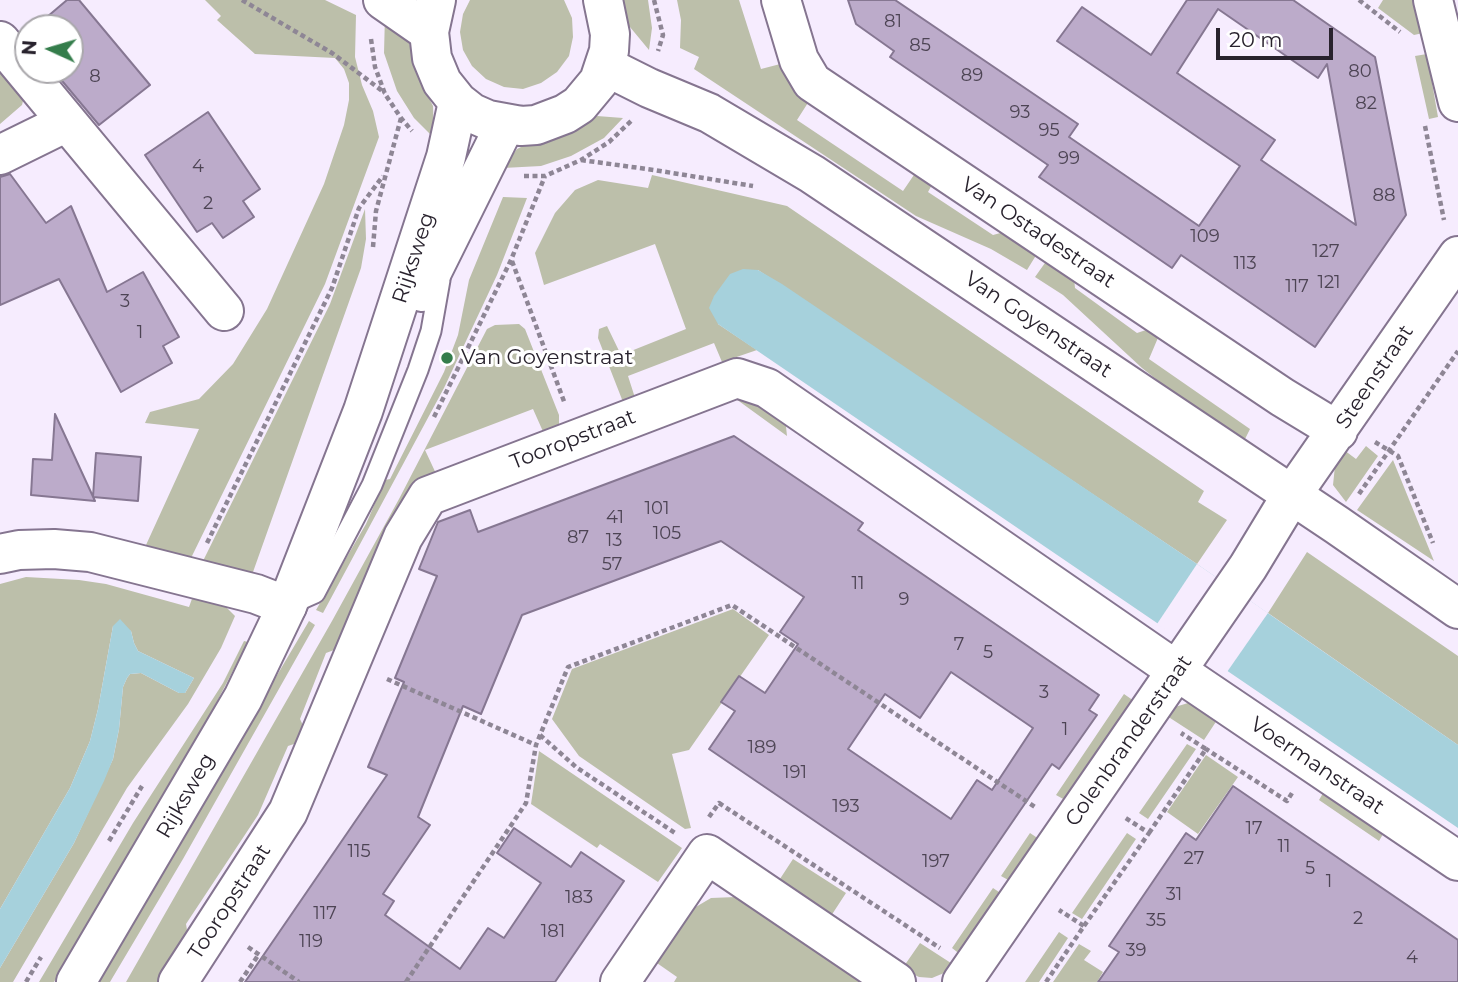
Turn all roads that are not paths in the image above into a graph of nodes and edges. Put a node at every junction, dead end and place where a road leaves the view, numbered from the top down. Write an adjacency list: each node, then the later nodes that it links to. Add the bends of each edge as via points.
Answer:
1 (383, 0): 5 (street)
2 (603, 0): 7 (street, via 610,34)
3 (781, 0): 17 (street, Van Ostadestraat, via 799,60 812,82 1282,397)
4 (1433, 0): 9 (street)
5 (433, 16): 8 (street, via 432,58 442,82)
6 (0, 41): 10 (street)
7 (605, 66): 11 (street, via 590,93 565,114 537,124); 18 (street, Van Goyenstraat, via 709,113 812,174)
8 (458, 102): 11 (street); 16 (street, Rijksweg, via 446,157)
9 (1458, 102)
10 (67, 122): 12 (street); 15 (street)
11 (505, 125): 14 (street, Rijksweg)
12 (0, 155)
13 (1447, 243): 17 (street, Steenstraat)
14 (445, 247): 16 (street, Rijksweg); 20 (lane, Rijksweg, via 431,331 372,485 315,593)
15 (224, 311)
16 (363, 411): 20 (street, Rijksweg)
17 (1341, 426): 18 (street, Steenstraat)
18 (1291, 496): 21 (street, Van Goyenstraat); 22 (street, Colenbranderstraat)
19 (0, 554): 20 (street, via 54,549 90,552)
20 (287, 606): 25 (street, Rijksweg, via 243,698)
21 (1458, 609)
22 (1182, 663): 23 (street, Voermanstraat); 24 (street, Colenbranderstraat); 26 (street, Tooropstraat, via 767,388 737,378 428,496 403,537 288,812)
23 (1458, 861)
24 (967, 975)
25 (76, 982)
26 (178, 982)
27 (620, 982): 28 (street, via 699,849)
28 (897, 982)

